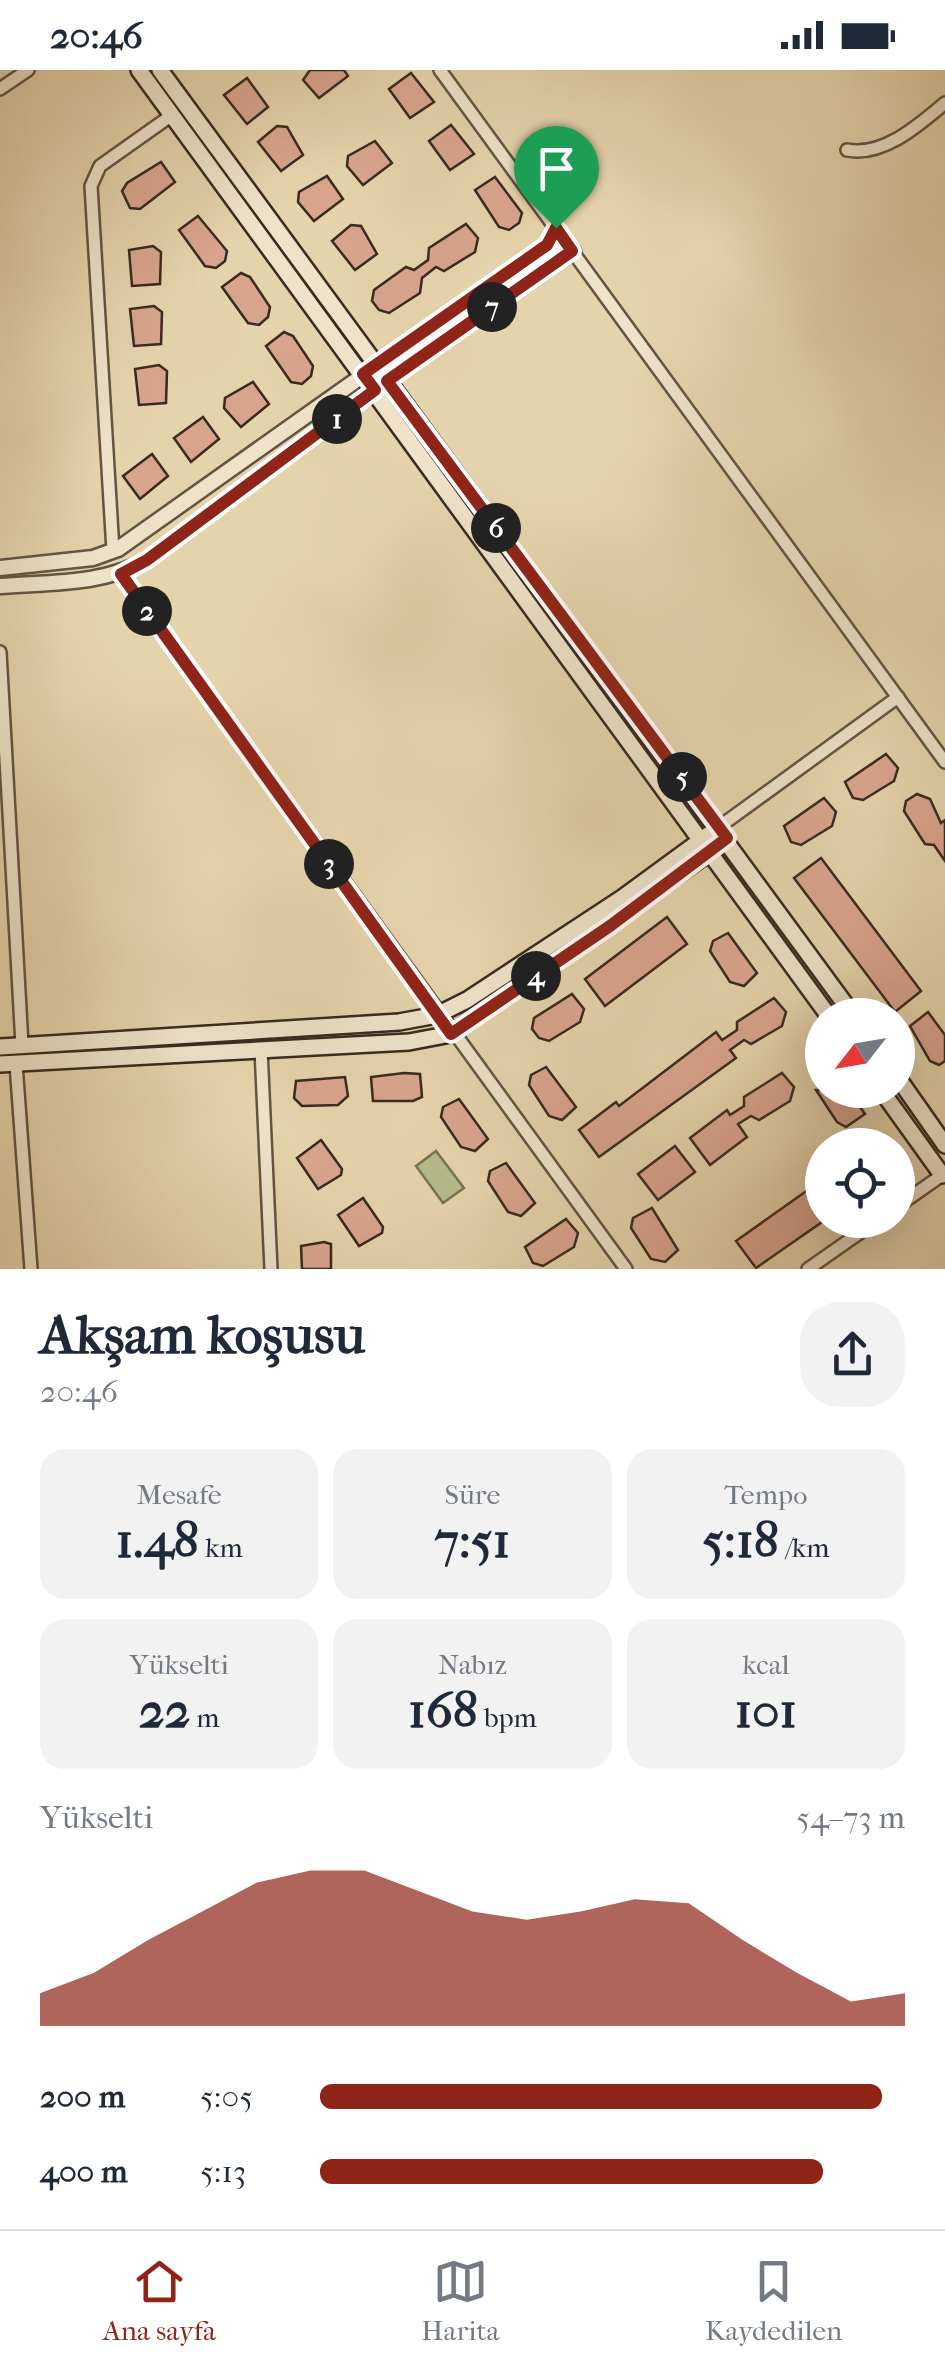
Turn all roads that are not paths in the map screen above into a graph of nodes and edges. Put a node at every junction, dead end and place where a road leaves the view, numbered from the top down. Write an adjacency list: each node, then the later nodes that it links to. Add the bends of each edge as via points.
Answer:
1 (28, 70): 5 (street)
2 (139, 70): 7 (main road)
3 (160, 70): 11 (main road)
4 (440, 70): 9 (street)
5 (0, 90)
6 (945, 102): 8 (street, via 902,137 862,153)
7 (172, 115): 11 (main road); 13 (street, via 100,166 92,186)
8 (847, 150)
9 (556, 228): 10 (street); 11 (street, via 547,245)
10 (572, 251): 12 (street); 18 (street)
11 (370, 371): 12 (main road); 13 (street)
12 (381, 386): 15 (street); 21 (main road); 22 (main road)
13 (113, 551): 14 (street)
14 (0, 568)
15 (121, 574): 16 (street); 25 (street)
16 (0, 586)
17 (0, 652): 19 (street)
18 (898, 697): 20 (street); 21 (street)
19 (1, 706): 27 (street)
20 (945, 762)
21 (723, 833): 22 (main road); 24 (main road)
22 (707, 845): 23 (main road); 25 (main road); 26 (main road)
23 (816, 998)
24 (841, 998)
25 (438, 1015): 26 (street); 27 (main road)
26 (451, 1034): 29 (main road); 39 (street)
27 (22, 1046): 28 (main road)
28 (0, 1047)
29 (261, 1049): 30 (main road); 38 (street)
30 (8, 1064): 37 (street)
31 (915, 1102): 33 (main road)
32 (894, 1108): 34 (main road)
33 (945, 1145)
34 (943, 1174): 35 (street)
35 (915, 1194)
36 (852, 1238): 40 (street)
37 (31, 1269)
38 (271, 1269)
39 (626, 1269)
40 (808, 1269)

